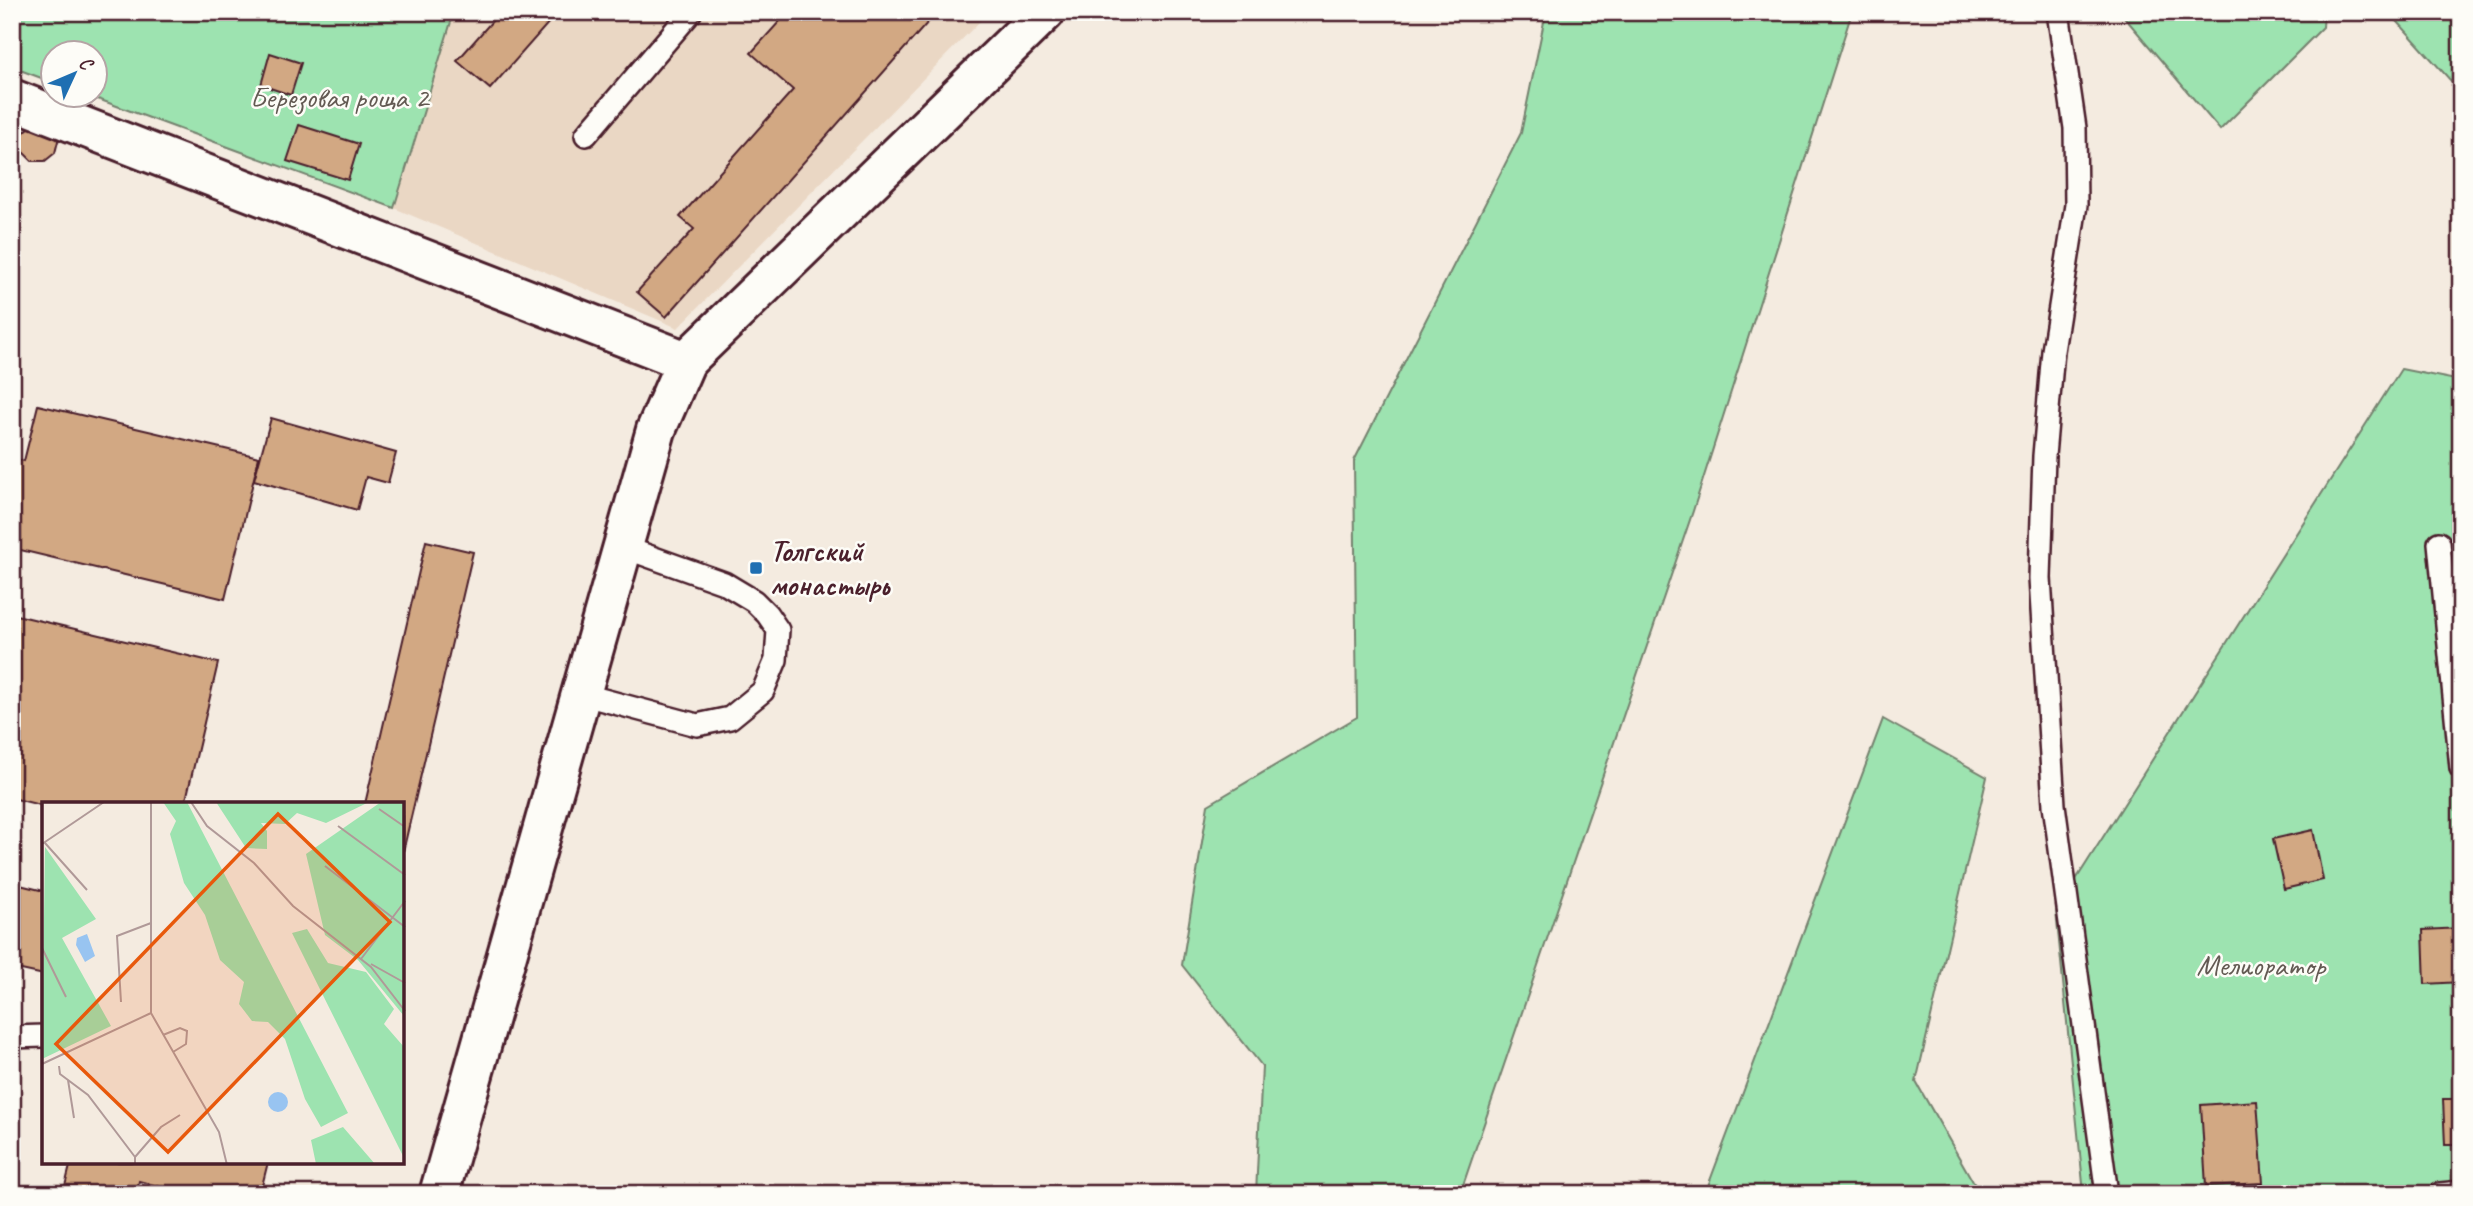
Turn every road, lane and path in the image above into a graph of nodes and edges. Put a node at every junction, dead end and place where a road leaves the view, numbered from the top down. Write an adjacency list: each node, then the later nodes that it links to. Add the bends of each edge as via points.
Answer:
1 (691, 12): 5 (lane)
2 (1045, 12): 6 (street)
3 (2058, 12): 15 (lane, via 2075,128 2076,205 2053,351 2040,578 2054,805)
4 (12, 99): 6 (street)
5 (586, 135)
6 (686, 361): 8 (street, via 656,430)
7 (2439, 543): 10 (lane)
8 (623, 547): 9 (street); 9 (lane, via 724,583 754,601 778,630 776,660 763,691 730,718 697,725)
9 (581, 694): 14 (street)
10 (2461, 768)
11 (42, 1036): 12 (lane)
12 (12, 1037)
13 (2461, 1192): 16 (lane)
14 (439, 1194)
15 (2107, 1194)
16 (2441, 1194)

